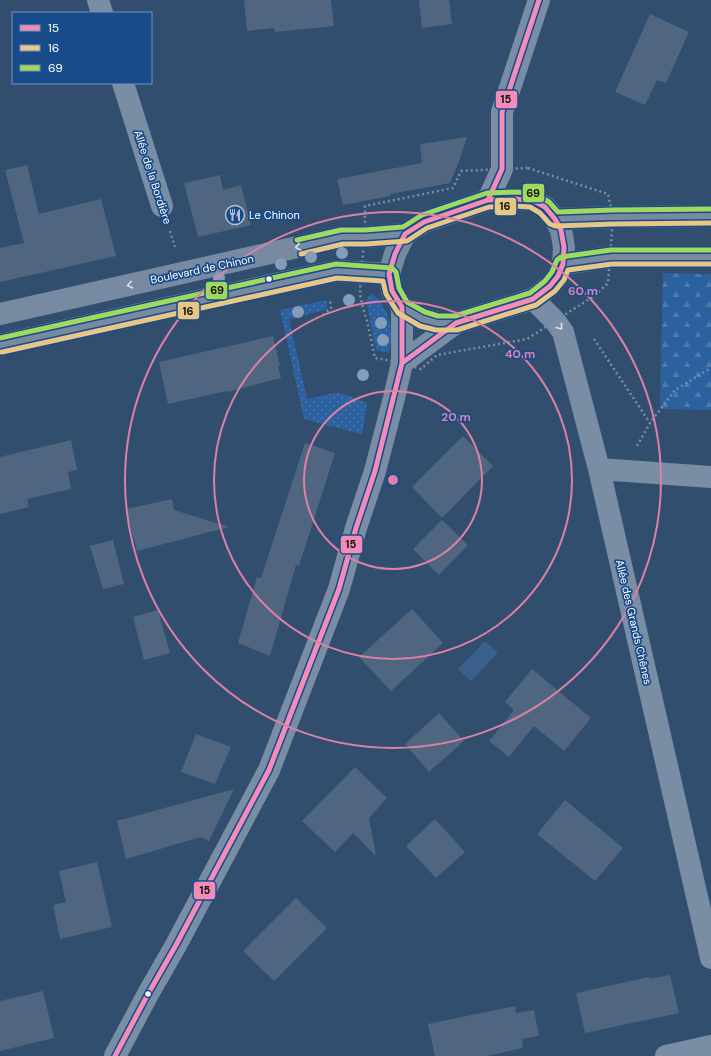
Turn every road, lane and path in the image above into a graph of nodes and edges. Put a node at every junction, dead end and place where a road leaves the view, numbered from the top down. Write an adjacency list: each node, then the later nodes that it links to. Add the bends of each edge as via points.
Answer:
1 (98, 0): 3 (street)
2 (538, 0): 5 (street, via 502,112)
3 (102, 12)
4 (123, 84): 7 (street, Allée de la Bordière)
5 (502, 169): 6 (street); 9 (path, via 528,168 608,194); 12 (path, via 461,171 453,188 366,206)
6 (488, 200): 10 (main road, via 532,200 545,207); 11 (main road, via 424,222)
7 (162, 206): 17 (path, Allée de la Bordière)
8 (711, 216): 9 (main road)
9 (613, 217): 10 (main road); 13 (path)
10 (555, 219): 15 (main road, via 561,230)
11 (405, 234): 12 (main road, Boulevard de Chinon); 18 (main road)
12 (365, 237): 16 (path); 17 (main road, Boulevard de Chinon, one-way to 17, via 342,237)
13 (611, 257): 14 (main road); 15 (main road); 22 (path, via 608,283 594,296)
14 (711, 257)
15 (563, 264): 19 (main road, via 550,286)
16 (361, 272): 18 (main road); 25 (main road, via 336,271); 26 (path, via 360,294 374,358)
17 (182, 273): 21 (main road, Boulevard de Chinon, one-way to 21)
18 (389, 274): 20 (main road, via 392,291)
19 (532, 299): 22 (street, Allée des Grands Chênes); 23 (main road)
20 (402, 307): 23 (main road, via 422,319 437,323); 26 (street)
21 (0, 314)
22 (555, 321): 26 (path, via 527,339 437,355 421,369); 30 (street, Allée des Grands Chênes, one-way to 30, via 563,332)
23 (456, 323): 26 (street)
24 (591, 335): 28 (path)
25 (0, 345)
26 (402, 363): 34 (street, via 375,471 339,589 269,770)
27 (711, 368): 28 (path, via 675,390)
28 (650, 423): 29 (path)
29 (635, 449)
30 (599, 469): 31 (street); 32 (street, Allée des Grands Chênes)
31 (711, 477)
32 (711, 958)
33 (711, 1046): 35 (street)
34 (114, 1056)
35 (666, 1056)

